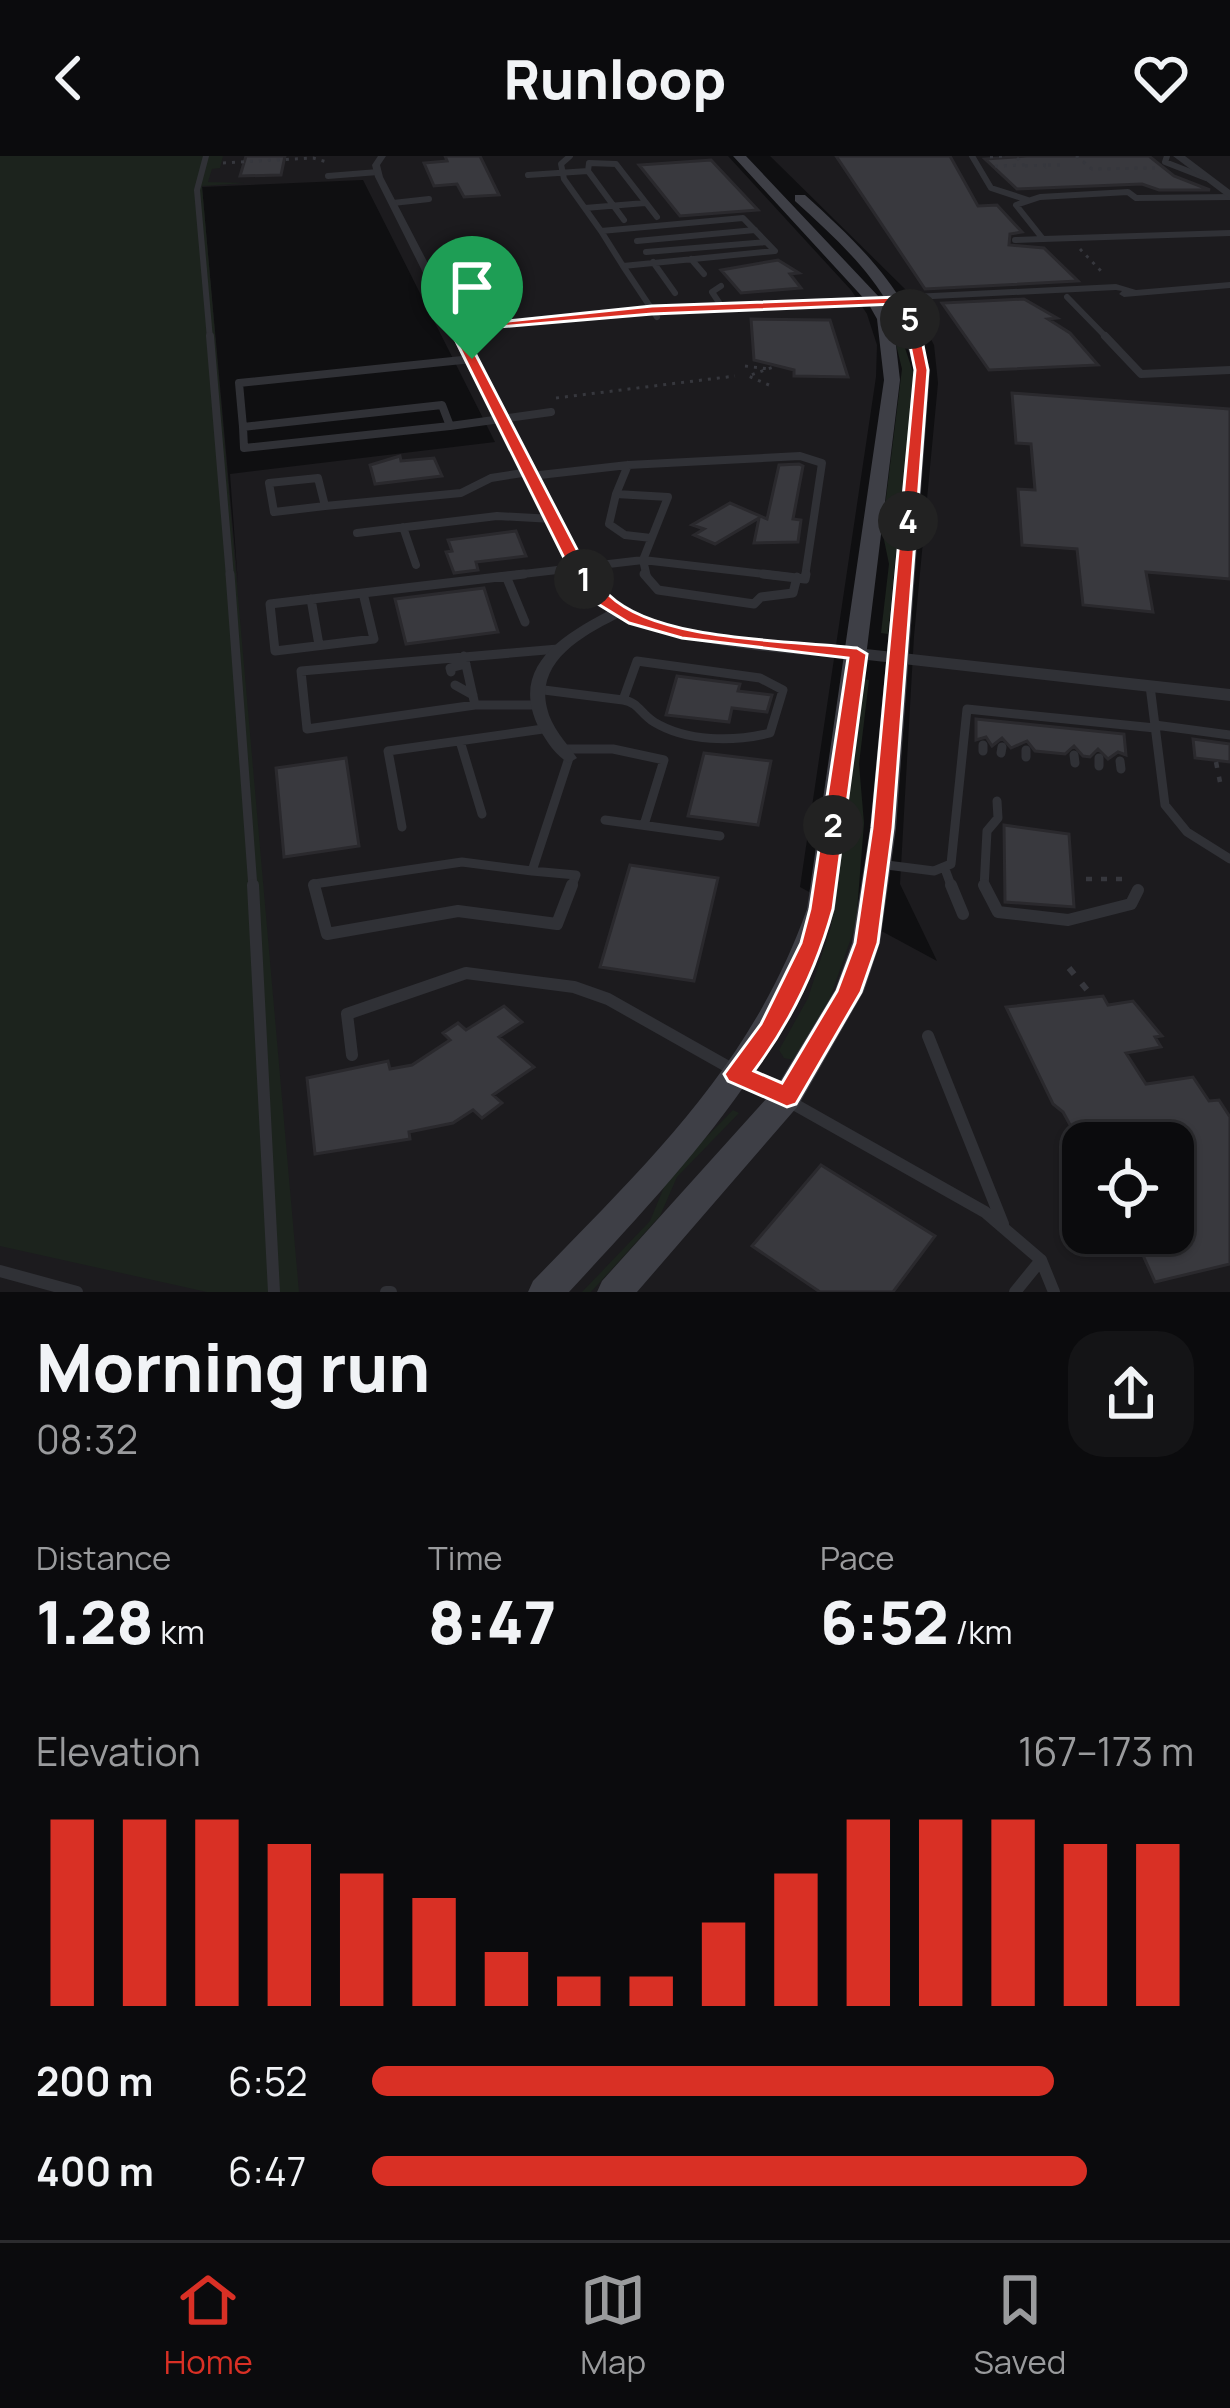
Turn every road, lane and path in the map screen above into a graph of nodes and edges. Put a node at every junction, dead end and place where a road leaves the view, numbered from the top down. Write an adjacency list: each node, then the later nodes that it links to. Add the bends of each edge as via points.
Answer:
1 (206, 156): 131 (lane, via 196,190 240,704)
2 (382, 156): 21 (street)
3 (570, 156): 22 (lane)
4 (739, 156): 55 (main road)
5 (759, 156): 54 (main road)
6 (977, 156): 18 (path, via 991,166); 29 (lane, via 991,188)
7 (989, 156): 8 (path)
8 (998, 156): 9 (path)
9 (1007, 156)
10 (1015, 156): 18 (path)
11 (1076, 156): 19 (path, via 1092,169)
12 (1167, 156): 25 (lane, via 1170,166)
13 (1178, 156): 25 (street)
14 (1197, 156): 26 (street)
15 (223, 163): 17 (path, via 313,158)
16 (1066, 165): 18 (path)
17 (340, 166)
18 (1026, 167)
19 (1159, 168)
20 (588, 171): 22 (lane); 31 (lane, via 589,163 616,164); 32 (lane)
21 (378, 172): 23 (lane); 30 (street)
22 (563, 172): 24 (lane); 33 (lane)
23 (328, 174)
24 (528, 175)
25 (1206, 178): 27 (street)
26 (1230, 181)
27 (1230, 197): 29 (lane)
28 (428, 200): 30 (lane)
29 (1030, 200): 40 (lane, via 1016,208)
30 (393, 203): 58 (street)
31 (646, 203): 32 (lane); 34 (lane)
32 (614, 206): 33 (lane); 35 (lane)
33 (585, 208): 38 (lane)
34 (657, 217)
35 (624, 220)
36 (628, 229): 37 (lane, via 743,218); 38 (lane); 42 (lane)
37 (755, 230): 42 (lane); 43 (lane)
38 (601, 231): 47 (lane)
39 (1230, 233): 40 (lane)
40 (1043, 239): 41 (lane)
41 (1016, 240)
42 (638, 241): 44 (lane)
43 (766, 242): 44 (lane); 45 (lane, via 775,251)
44 (646, 252): 46 (lane)
45 (692, 259): 46 (lane); 48 (lane)
46 (653, 263): 47 (lane); 52 (lane)
47 (623, 266): 57 (lane)
48 (704, 274)
49 (721, 286): 56 (lane, via 712,292)
50 (1230, 286): 51 (street)
51 (1132, 291): 53 (street); 54 (street)
52 (675, 293)
53 (1067, 297): 54 (street); 63 (lane, via 1141,374)
54 (899, 300): 55 (street); 91 (main road, via 922,370)
55 (875, 301): 56 (street); 90 (main road, via 886,319 892,380)
56 (722, 307): 57 (street)
57 (654, 314): 58 (street)
58 (455, 327): 59 (street)
59 (472, 359): 68 (street); 70 (lane, via 239,383)
60 (745, 366): 62 (path)
61 (776, 366): 62 (path)
62 (769, 369): 65 (path, via 748,376)
63 (1230, 370)
64 (735, 376): 66 (path)
65 (769, 385)
66 (553, 397)
67 (551, 412): 68 (lane)
68 (503, 419): 69 (lane); 72 (street)
69 (450, 425): 70 (lane, via 442,405); 70 (lane, via 244,448)
70 (243, 427)
71 (628, 465): 72 (lane); 73 (lane); 83 (lane, via 800,456 822,463)
72 (530, 474): 74 (lane, via 491,478 461,493); 75 (street)
73 (616, 494): 78 (lane, via 609,524); 78 (lane, via 668,497)
74 (325, 506): 74 (lane, via 274,512 269,483 318,478)
75 (553, 519): 76 (lane); 81 (street)
76 (403, 527): 77 (lane); 80 (lane)
77 (358, 533)
78 (651, 538): 79 (lane)
79 (643, 560): 81 (lane); 83 (lane); 83 (lane, via 658,590 754,604 793,593)
80 (416, 565)
81 (577, 566): 82 (lane); 86 (street)
82 (506, 577): 84 (lane); 87 (lane)
83 (801, 578)
84 (363, 593): 85 (lane); 88 (lane, via 374,639)
85 (311, 599): 88 (lane); 88 (lane, via 270,604 275,651)
86 (620, 611): 89 (street); 90 (street, via 682,633)
87 (525, 622)
88 (320, 645)
89 (558, 649): 92 (lane, via 531,646); 97 (street)
90 (857, 654): 91 (street); 125 (main road, via 812,943 771,1030)
91 (896, 658): 95 (street); 114 (main road)
92 (465, 660): 93 (lane); 98 (lane); 98 (lane, via 432,654 301,671 307,729)
93 (452, 672)
94 (454, 686): 98 (lane)
95 (1150, 686): 96 (street); 100 (lane)
96 (1230, 695)
97 (536, 697): 98 (lane); 99 (lane); 101 (street)
98 (474, 700)
99 (623, 700): 99 (lane, via 633,700 649,722 720,741 751,740 770,734 783,690 760,678 637,661)
100 (1155, 727): 102 (lane); 113 (lane, via 1165,805 1186,832); 115 (lane, via 965,712 955,850)
101 (543, 730): 103 (lane); 104 (street)
102 (1230, 735)
103 (460, 741): 108 (lane); 111 (lane, via 388,751)
104 (565, 753): 110 (lane, via 613,749 664,760); 116 (lane)
105 (1216, 763): 106 (path)
106 (1220, 782)
107 (997, 801): 119 (lane, via 984,892 993,908 1077,920 1131,904)
108 (482, 814)
109 (605, 820): 110 (lane)
110 (644, 825): 112 (lane)
111 (402, 827)
112 (720, 836)
113 (1230, 859)
114 (875, 864): 115 (lane); 126 (main road, via 866,943 849,992)
115 (945, 869): 120 (lane)
116 (532, 871): 116 (lane, via 462,862 314,884 327,934 458,911 557,924 575,875)
117 (1130, 878): 118 (path)
118 (1086, 880)
119 (1138, 890)
120 (963, 914)
121 (1069, 968): 122 (path)
122 (1092, 996)
123 (928, 1036): 127 (lane)
124 (352, 1054): 125 (lane, via 347,1014 452,976 486,974 608,999)
125 (737, 1074): 126 (lane); 132 (main road)
126 (787, 1097): 127 (lane); 133 (main road)
127 (1005, 1229): 128 (lane)
128 (1041, 1260): 134 (lane); 135 (lane)
129 (0, 1271): 130 (lane)
130 (77, 1292)
131 (274, 1292)
132 (545, 1292)
133 (615, 1292)
134 (1015, 1292)
135 (1054, 1292)

